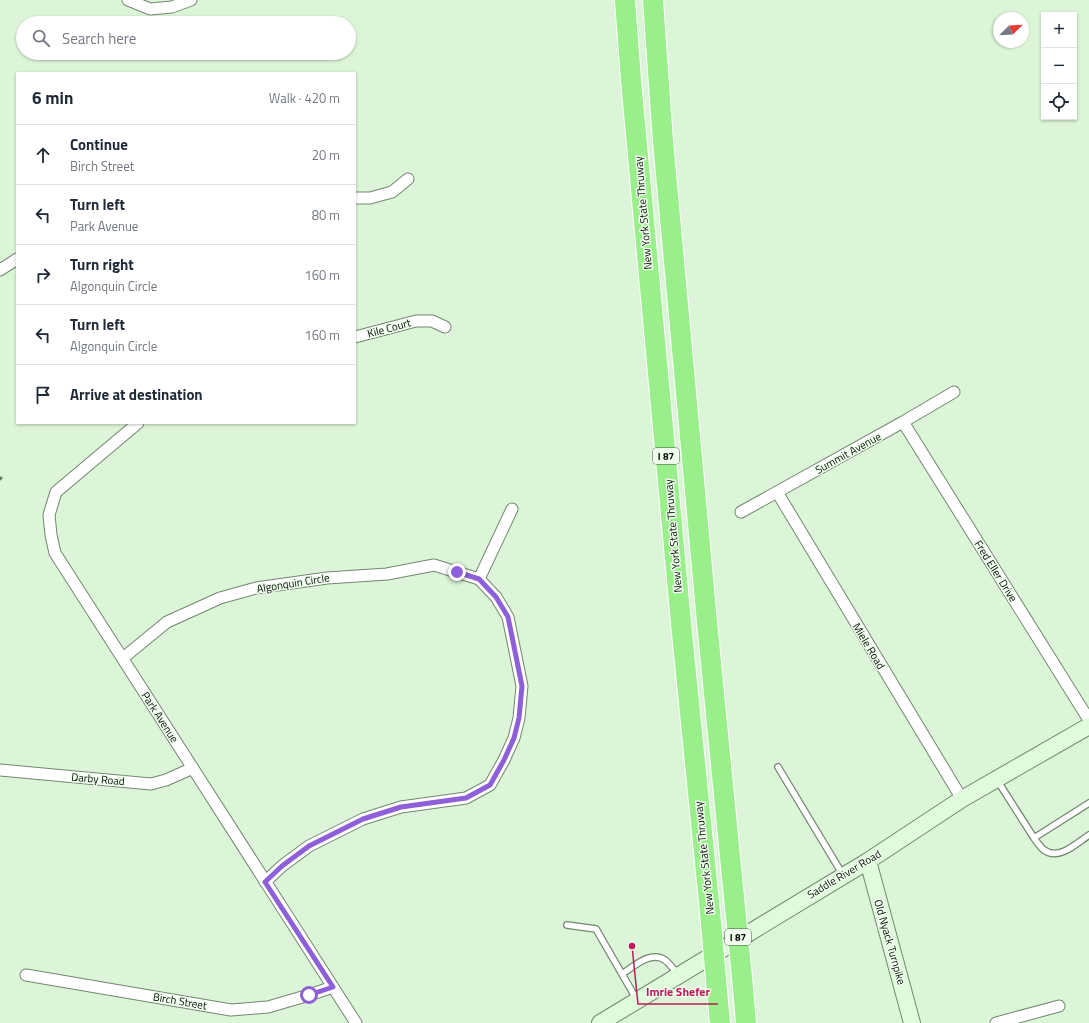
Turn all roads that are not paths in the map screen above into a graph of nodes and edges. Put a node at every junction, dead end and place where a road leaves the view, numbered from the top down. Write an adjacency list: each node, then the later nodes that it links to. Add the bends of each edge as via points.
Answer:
1 (128, 0): 2 (street, via 150,9 172,7)
2 (191, 0)
3 (625, 0): 41 (highway, New York State Thruway / I 87, bridge)
4 (653, 0): 42 (highway, I 87, bridge, via 663,141)
5 (408, 179): 6 (street, via 392,192 370,198)
6 (356, 198)
7 (16, 260): 8 (street)
8 (0, 270)
9 (445, 327): 10 (street, Kile Court, via 432,322 416,321)
10 (356, 336)
11 (954, 392): 12 (street, Summit Avenue)
12 (903, 422): 14 (street, Summit Avenue); 19 (street, Fred Eller Drive)
13 (137, 424): 18 (street, Park Avenue, via 56,492 49,515 55,553)
14 (777, 492): 16 (street, Summit Avenue); 25 (street, Miele Road)
15 (512, 509): 17 (street)
16 (741, 512)
17 (479, 579): 18 (street, Algonquin Circle, via 434,565 387,574 327,578 256,588 220,598 167,622); 31 (street, Algonquin Circle, via 496,597 508,617 522,686 514,738 490,785 466,798 401,807 363,819 309,846)
18 (123, 658): 22 (street, Park Avenue)
19 (1089, 720)
20 (1089, 726): 24 (main road, Saddle River Road)
21 (778, 767): 30 (lane)
22 (193, 768): 23 (street, Darby Road, via 151,784); 31 (street, Park Avenue)
23 (0, 770)
24 (997, 780): 25 (main road, Saddle River Road); 28 (lane)
25 (962, 799): 29 (main road, Saddle River Road)
26 (1089, 803): 28 (lane)
27 (1089, 835): 28 (lane, via 1068,849 1054,853 1046,851)
28 (1034, 838)
29 (868, 861): 30 (main road, Saddle River Road); 43 (main road, Old Nyack Turnpike)
30 (843, 876): 35 (main road, Saddle River Road)
31 (265, 882): 36 (street, Park Avenue)
32 (566, 925): 33 (lane, via 596,929)
33 (622, 974): 35 (lane, via 646,959 656,957 667,961); 37 (lane)
34 (26, 975): 36 (street, Birch Street, via 230,1010 268,1007)
35 (679, 975): 37 (main road, Saddle River Road)
36 (333, 987): 39 (street, Park Avenue)
37 (637, 1000): 40 (main road, Saddle River Road)
38 (1059, 1006): 44 (street)
39 (356, 1023)
40 (600, 1023)
41 (720, 1023)
42 (746, 1023)
43 (912, 1023)
44 (996, 1023)

